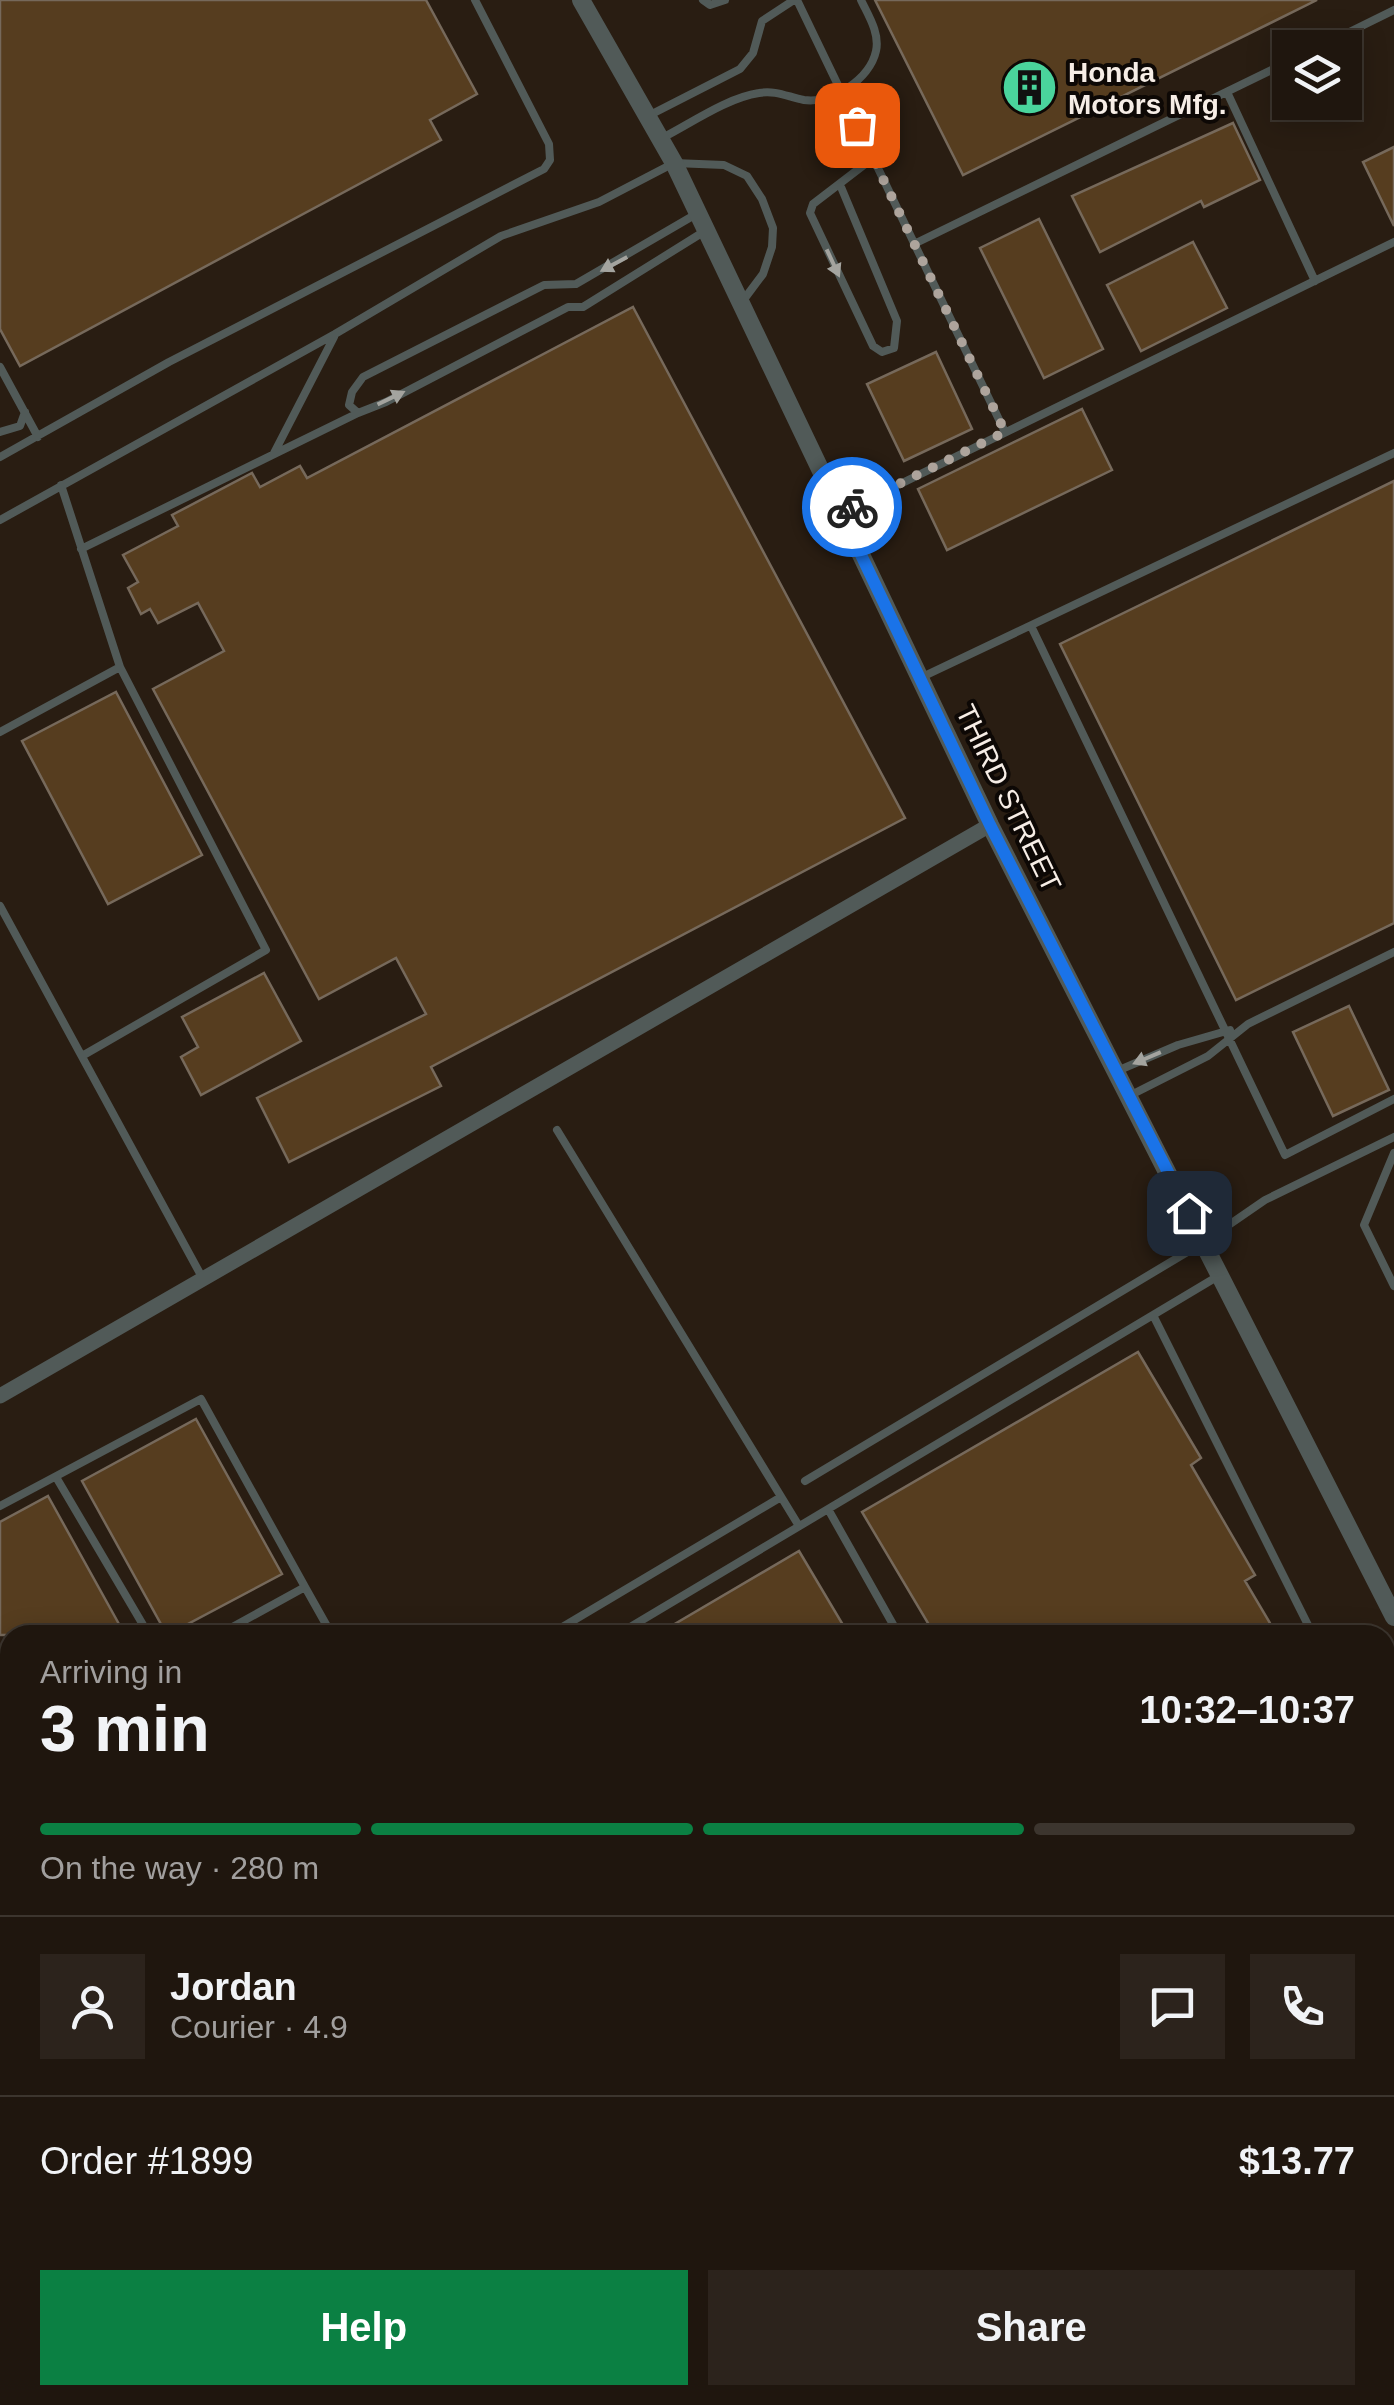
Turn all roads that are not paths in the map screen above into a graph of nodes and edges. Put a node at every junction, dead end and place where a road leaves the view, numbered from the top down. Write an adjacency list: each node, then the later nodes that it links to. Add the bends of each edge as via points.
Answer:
1 (475, 0): 28 (lane, via 549,144 544,168)
2 (581, 0): 12 (street, THIRD STREET)
3 (703, 0): 4 (lane)
4 (725, 0)
5 (796, 0): 10 (lane); 12 (lane, via 762,21 753,53 740,69)
6 (861, 0): 10 (lane, via 877,48 870,66)
7 (1394, 10): 8 (lane)
8 (1353, 30)
9 (1272, 70): 11 (lane)
10 (841, 92): 13 (lane, via 803,100 754,93); 14 (lane)
11 (1227, 92): 19 (lane); 20 (lane)
12 (647, 116): 13 (street, THIRD STREET)
13 (660, 139): 15 (street, THIRD STREET)
14 (873, 158): 16 (lane); 19 (lane)
15 (674, 163): 17 (street, THIRD STREET); 21 (lane, via 724,165 747,176 762,199 772,247 763,274); 22 (lane, via 599,202 502,236)
16 (841, 187): 16 (lane, one-way to 16, via 813,204 810,214 873,346 882,352 894,348 897,321)
17 (702, 222): 21 (street, THIRD STREET); 25 (lane, one-way to 17, via 568,306 583,306); 25 (lane, one-way to 25, via 576,284 544,285 363,376 349,406)
18 (1394, 242): 20 (lane)
19 (914, 244): 27 (lane)
20 (1314, 280): 27 (lane)
21 (741, 303): 33 (street, THIRD STREET)
22 (335, 334): 29 (lane); 32 (lane)
23 (0, 367): 24 (lane)
24 (25, 412): 26 (lane, via 20,426); 28 (lane)
25 (358, 413): 29 (lane)
26 (0, 432)
27 (1005, 432): 33 (lane)
28 (38, 436): 31 (lane)
29 (274, 453): 35 (lane)
30 (1394, 453): 36 (lane)
31 (0, 457)
32 (61, 486): 34 (lane); 35 (lane)
33 (841, 513): 38 (street, THIRD STREET)
34 (0, 520)
35 (81, 548): 37 (lane)
36 (1032, 628): 38 (lane); 43 (lane)
37 (120, 667): 39 (lane); 44 (lane, via 266,950)
38 (920, 678): 40 (street, THIRD STREET)
39 (0, 732)
40 (990, 825): 45 (street, THIRD STREET); 53 (street)
41 (0, 906): 44 (lane)
42 (1394, 952): 43 (lane)
43 (1228, 1034): 45 (lane, one-way to 45); 46 (lane, via 1208,1056); 47 (lane, via 1284,1155)
44 (82, 1056): 53 (lane)
45 (1116, 1072): 46 (street, THIRD STREET)
46 (1129, 1096): 51 (street, THIRD STREET)
47 (1394, 1100)
48 (556, 1130): 59 (lane)
49 (1394, 1136): 51 (lane, via 1265,1200)
50 (1394, 1154): 54 (lane, via 1364,1225)
51 (1204, 1242): 52 (street, THIRD STREET); 58 (lane)
52 (1220, 1275): 55 (lane); 64 (street, THIRD STREET)
53 (203, 1279): 56 (street)
54 (1394, 1286)
55 (1153, 1315): 61 (lane); 71 (lane)
56 (0, 1396)
57 (56, 1477): 60 (lane); 63 (lane, via 201,1400); 65 (lane)
58 (805, 1481)
59 (781, 1497): 62 (lane); 68 (lane)
60 (0, 1506)
61 (828, 1509): 62 (lane); 70 (lane)
62 (798, 1526): 69 (lane)
63 (305, 1587): 66 (lane); 67 (lane)
64 (1394, 1618)
65 (143, 1625)
66 (236, 1625)
67 (326, 1625)
68 (566, 1625)
69 (634, 1625)
70 (893, 1625)
71 (1308, 1625)

